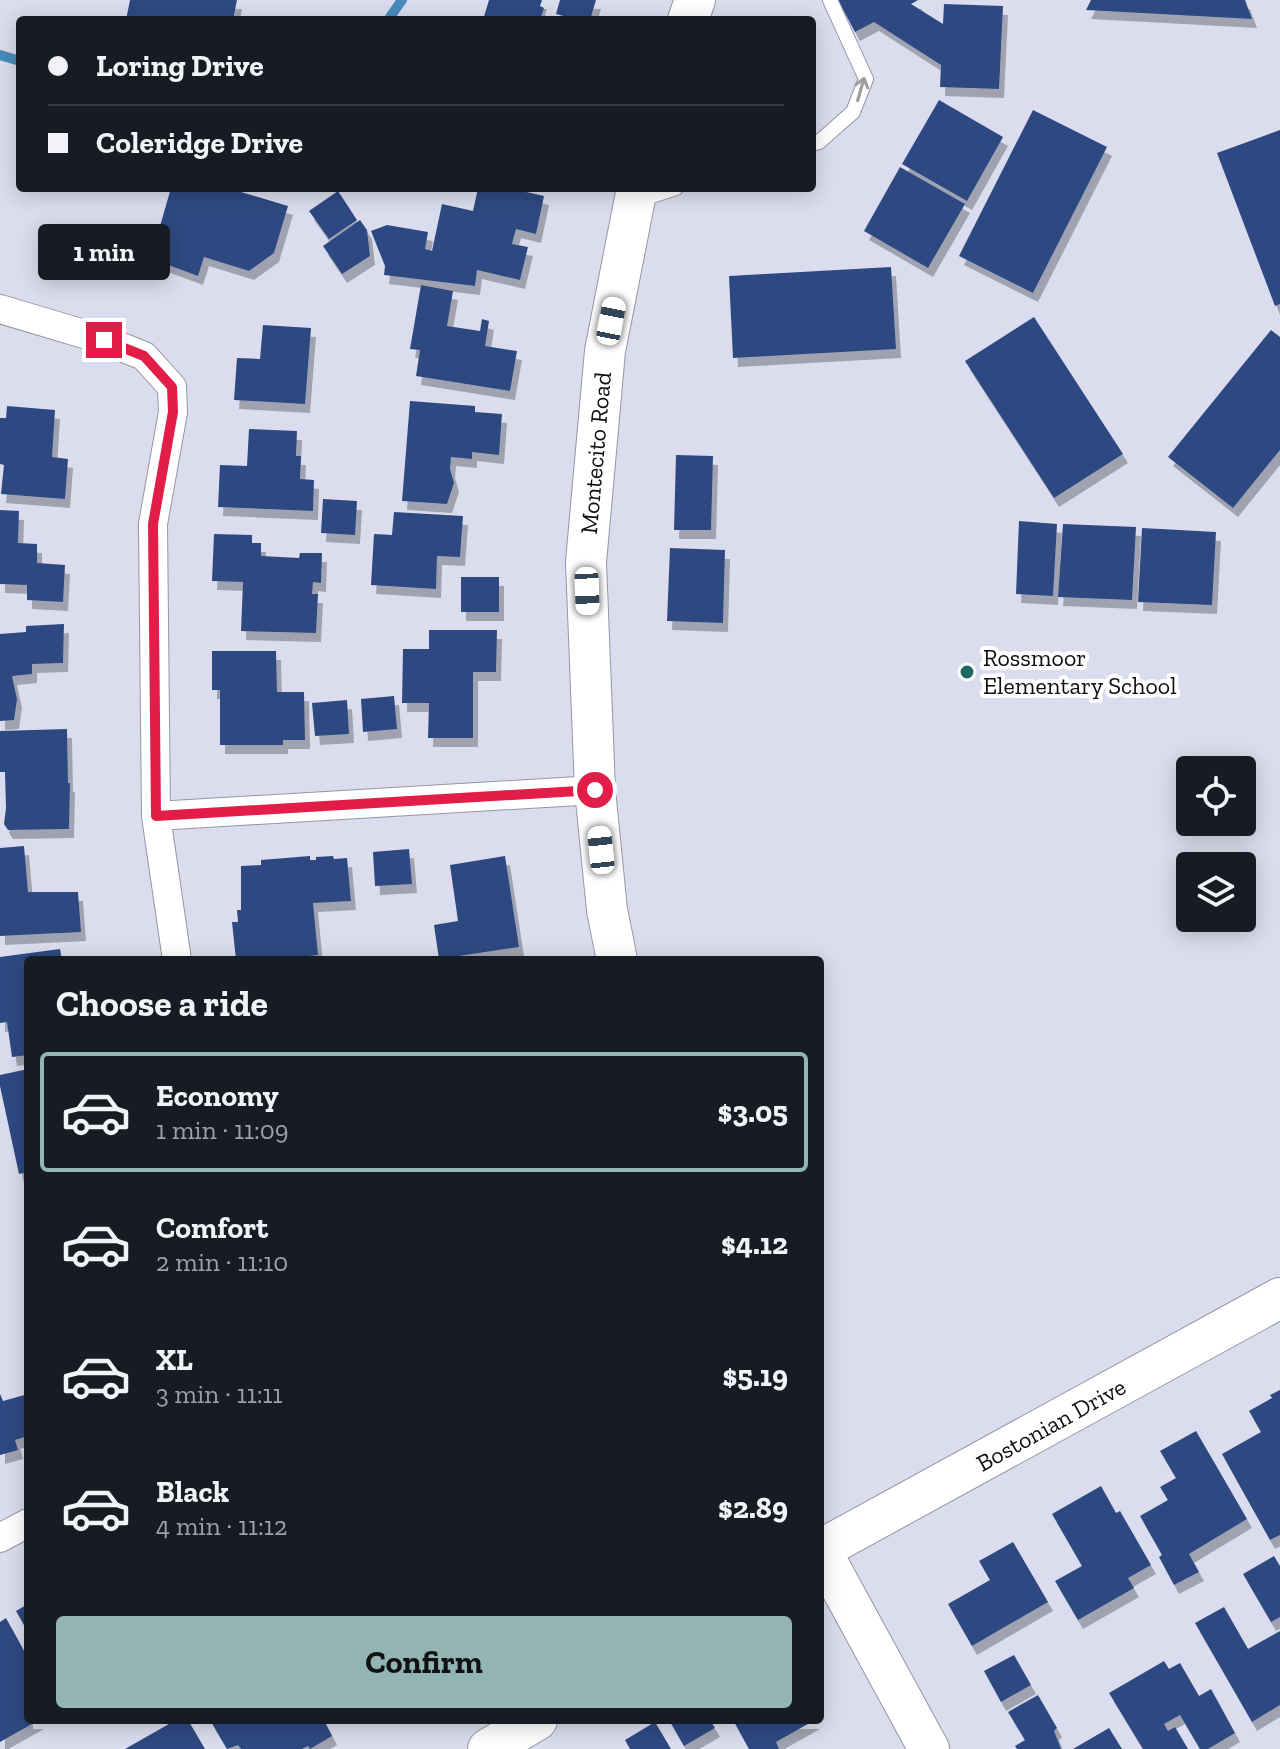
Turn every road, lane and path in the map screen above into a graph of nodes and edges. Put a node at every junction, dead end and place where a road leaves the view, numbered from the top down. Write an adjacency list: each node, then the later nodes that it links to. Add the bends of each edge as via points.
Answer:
1 (830, 0): 2 (lane, one-way to 1, via 853,112 866,79)
2 (816, 143)
3 (636, 195): 5 (street, Montecito Road, via 605,351 586,562)
4 (0, 309): 6 (street, via 144,356 172,387 173,412 153,524)
5 (595, 790): 6 (street); 8 (street, Montecito Road)
6 (156, 816): 7 (street)
7 (176, 956)
8 (616, 956)
9 (1280, 1298): 12 (street, Bostonian Drive)
10 (24, 1525): 11 (street)
11 (0, 1538)
12 (824, 1548)
13 (824, 1557): 16 (street)
14 (530, 1724): 15 (street)
15 (488, 1749)
16 (929, 1749)

